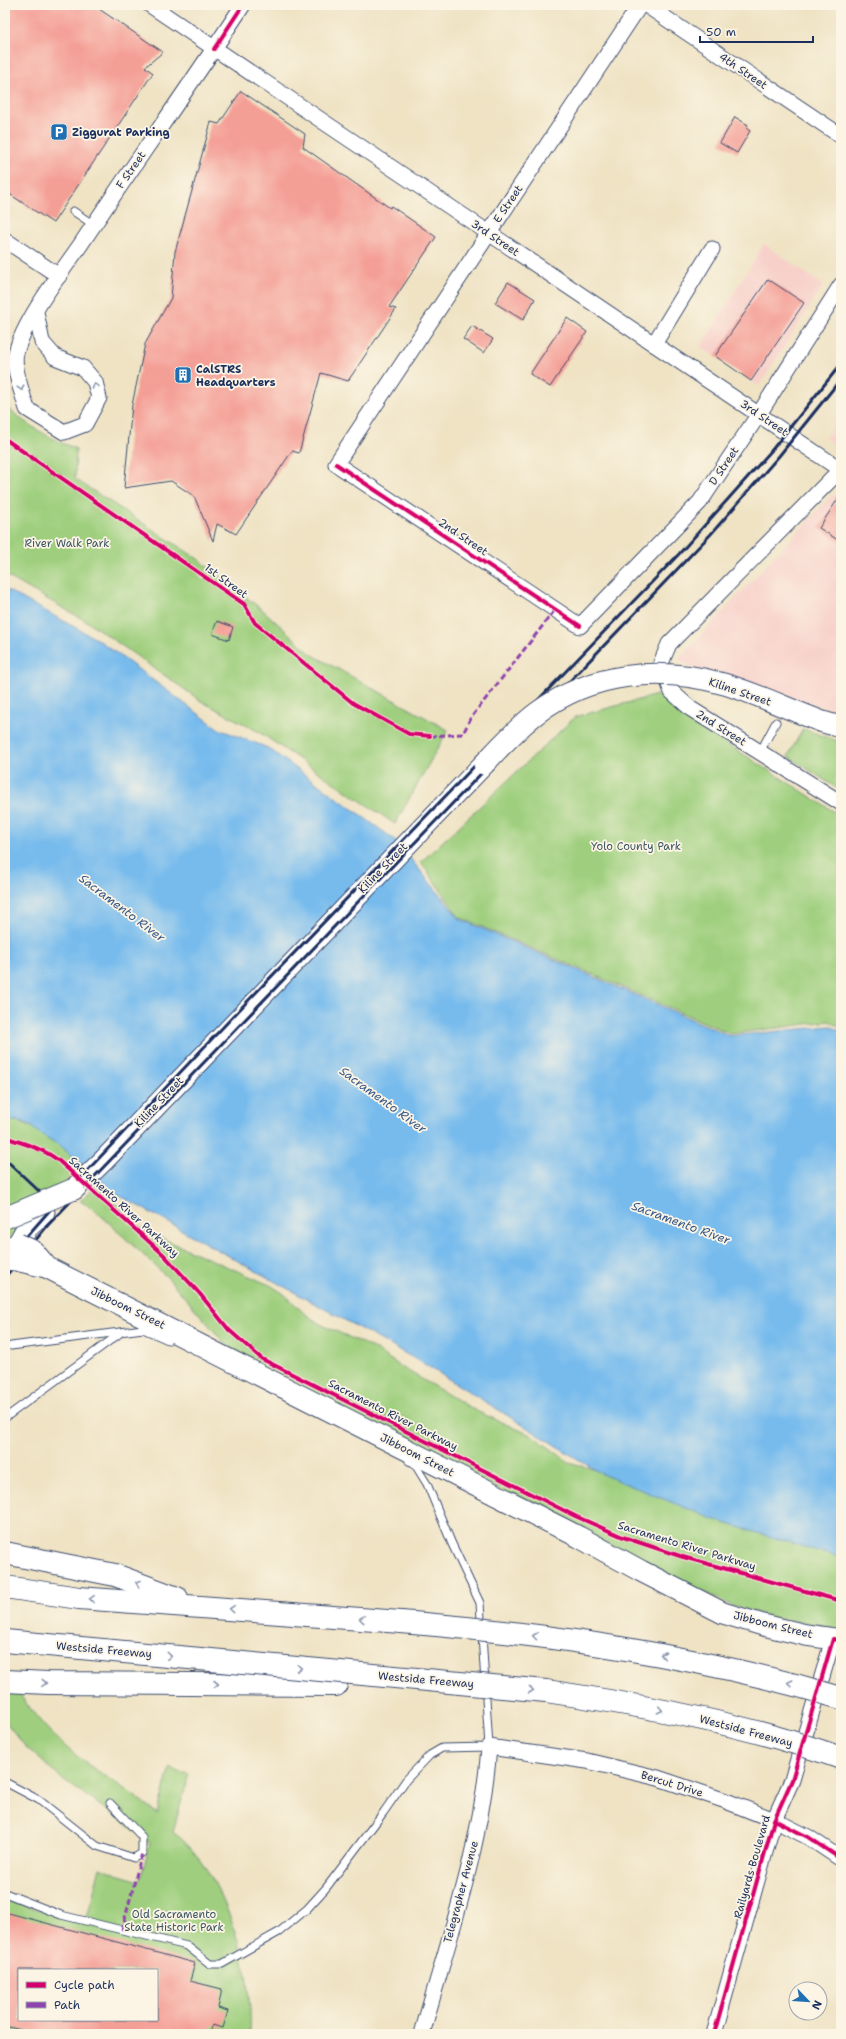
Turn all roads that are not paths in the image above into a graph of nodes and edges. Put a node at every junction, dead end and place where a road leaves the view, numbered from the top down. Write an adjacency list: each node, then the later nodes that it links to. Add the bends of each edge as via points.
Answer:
1 (150, 5): 5 (street, 3rd Street)
2 (243, 5): 5 (street, F Street)
3 (640, 5): 9 (street, E Street)
4 (646, 5): 6 (street, 4th Street)
5 (214, 49): 8 (street, F Street); 9 (street, 3rd Street)
6 (841, 136)
7 (73, 211): 8 (lane)
8 (94, 225): 12 (street, F Street)
9 (488, 234): 15 (street, 3rd Street); 17 (street, E Street)
10 (5, 240): 12 (street)
11 (712, 249): 15 (street)
12 (59, 276): 14 (street, F Street)
13 (841, 285): 16 (street, D Street)
14 (36, 312): 14 (street, F Street, one-way to 14, via 24,332 15,355 19,382 28,409 64,432 85,424 99,398 96,382 84,368 54,357 42,342)
15 (654, 344): 16 (street, 3rd Street)
16 (759, 414): 18 (street, 3rd Street); 19 (street, D Street, via 700,502)
17 (336, 464): 19 (street, 2nd Street)
18 (841, 470): 22 (street, 2nd Street, via 669,644 661,663 672,692 691,709)
19 (580, 626)
20 (776, 722): 22 (lane)
21 (832, 725): 24 (main road, Kiline Street, bridge, via 726,685 671,674 647,674 599,682 552,703 509,738)
22 (760, 752): 23 (street, 2nd Street)
23 (841, 803)
24 (74, 1189): 25 (main road, bridge); 26 (main road, Kiline Street, bridge, via 37,1217)
25 (5, 1218)
26 (9, 1244): 28 (main road, Jibboom Street, bridge, via 33,1252)
27 (5, 1259): 28 (main road, bridge)
28 (46, 1267): 37 (main road, Jibboom Street, via 723,1612 763,1625)
29 (121, 1333): 30 (lane, via 143,1329); 31 (lane); 32 (lane)
30 (172, 1342)
31 (11, 1346)
32 (5, 1418)
33 (399, 1456): 42 (lane, via 414,1463 427,1484 480,1602)
34 (5, 1553): 36 (highway, one-way to 34, via 115,1575)
35 (5, 1587): 36 (highway, one-way to 35, via 79,1598)
36 (200, 1606): 41 (highway, one-way to 36, bridge, via 729,1668 608,1645 475,1628)
37 (837, 1639): 46 (street, Railyards Boulevard, via 792,1780)
38 (5, 1641): 40 (highway, Westside Freeway, one-way to 40, bridge)
39 (5, 1681): 40 (highway, one-way to 40, bridge, via 56,1684)
40 (492, 1686): 43 (highway, Westside Freeway, one-way to 43, bridge, via 546,1691 699,1718)
41 (841, 1698)
42 (489, 1747): 46 (street, Bercut Drive, via 587,1761 658,1778); 48 (lane, via 442,1748 430,1755 406,1780 361,1842 307,1909 279,1932 222,1964 210,1964 187,1946 62,1915); 49 (street, Telegrapher Avenue, via 487,1777 476,1837)
43 (841, 1758)
44 (5, 1782): 45 (lane, via 39,1800 97,1846 134,1858 142,1853 142,1837)
45 (110, 1803)
46 (774, 1820): 47 (street, Bercut Drive, via 808,1837); 50 (street, Railyards Boulevard)
47 (841, 1859)
48 (5, 1893)
49 (422, 2034)
50 (714, 2034)

